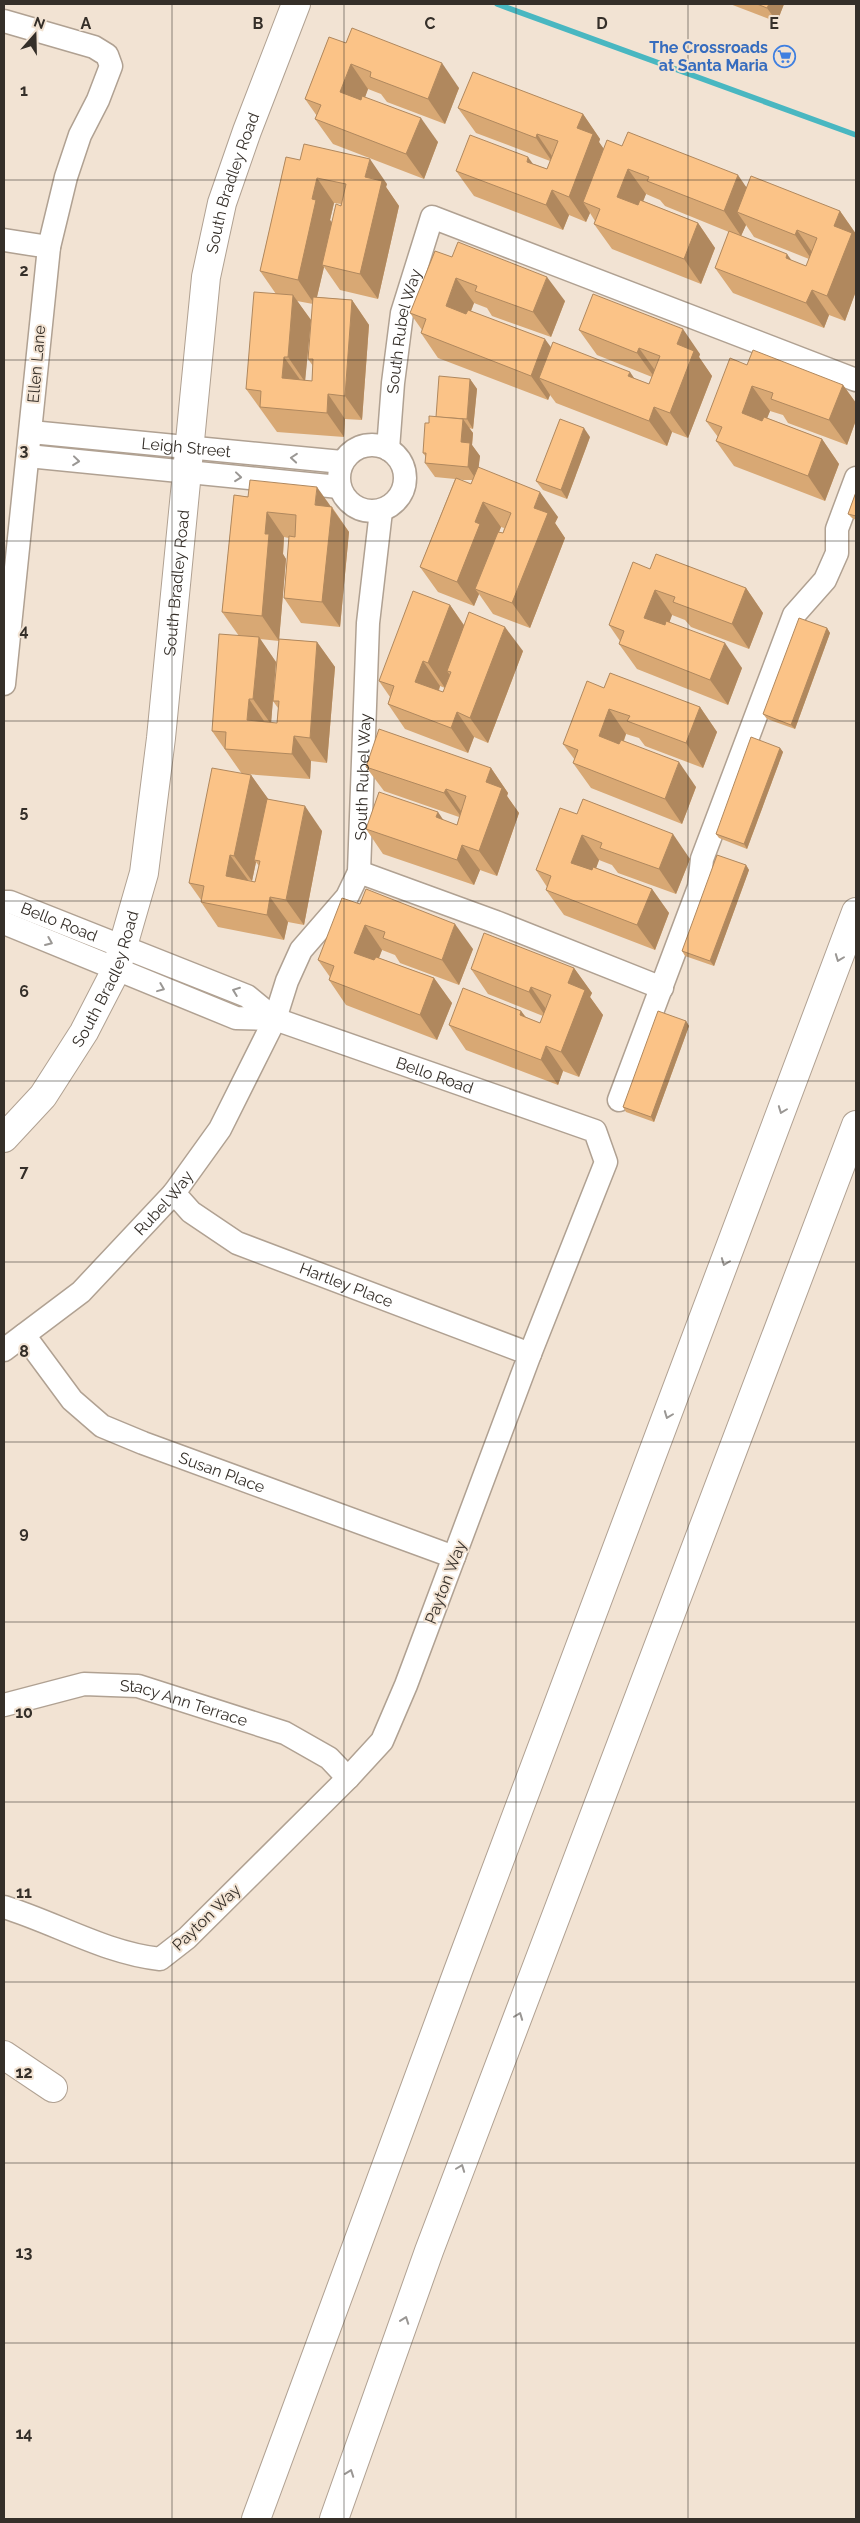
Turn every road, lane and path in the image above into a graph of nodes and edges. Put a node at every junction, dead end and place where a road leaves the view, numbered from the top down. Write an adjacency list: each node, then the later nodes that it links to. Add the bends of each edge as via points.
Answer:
1 (296, 4): 9 (main road, South Bradley Road, via 222,203 206,277)
2 (4, 21): 4 (street, Ellen Lane, via 94,47 107,55 111,66 80,136)
3 (4, 240): 4 (street)
4 (49, 247): 6 (street, Ellen Lane)
5 (856, 380): 7 (street, South Rubel Way, via 432,217 402,313)
6 (30, 432): 8 (street, Ellen Lane); 9 (street, Leigh Street)
7 (388, 449): 10 (street, via 376,445 363,446); 13 (street, via 405,469 406,482 402,495)
8 (28, 456): 9 (street, Leigh Street, one-way to 9); 14 (street, Ellen Lane)
9 (188, 460): 10 (street, Leigh Street, one-way to 9); 12 (street, Leigh Street, one-way to 12); 19 (main road, South Bradley Road, via 161,738 144,873)
10 (342, 462): 12 (street, via 338,474)
11 (856, 478): 20 (street, via 837,529 837,553 825,580 794,615 702,859 700,888)
12 (339, 487): 13 (street, via 356,508 368,512)
13 (381, 511): 15 (street, South Rubel Way, via 368,623)
14 (4, 684)
15 (359, 872): 20 (street); 21 (street, South Rubel Way, via 347,897 302,950)
16 (4, 902): 19 (street, Bello Road, via 10,902)
17 (856, 912): 36 (main road, one-way to 36, via 454,1980)
18 (4, 923): 19 (street, Bello Road, one-way to 19)
19 (120, 959): 21 (street, Bello Road, via 236,1018); 25 (main road, South Bradley Road, via 84,1032 43,1096)
20 (662, 988): 22 (street)
21 (275, 1019): 24 (street, Bello Road); 26 (street, Rubel Way, via 220,1128)
22 (619, 1100)
23 (856, 1125): 37 (main road, one-way to 23, via 429,2251)
24 (595, 1131): 29 (street, Payton Way, via 606,1162)
25 (4, 1138)
26 (174, 1193): 27 (street, Rubel Way, via 81,1292); 29 (street, Hartley Place, via 190,1212 237,1243)
27 (24, 1335): 28 (street, Rubel Way); 30 (street, Susan Place, via 72,1400 102,1426)
28 (4, 1350)
29 (530, 1354): 30 (street, Payton Way)
30 (454, 1557): 32 (street, Payton Way, via 382,1741)
31 (4, 1705): 32 (street, Stacy Ann Terrace, via 84,1684 138,1686 285,1733 330,1758)
32 (348, 1778): 33 (street, Payton Way, via 187,1938 160,1959 117,1950)
33 (4, 1907)
34 (4, 2055): 35 (main road)
35 (53, 2088)
36 (256, 2519)
37 (334, 2519)

